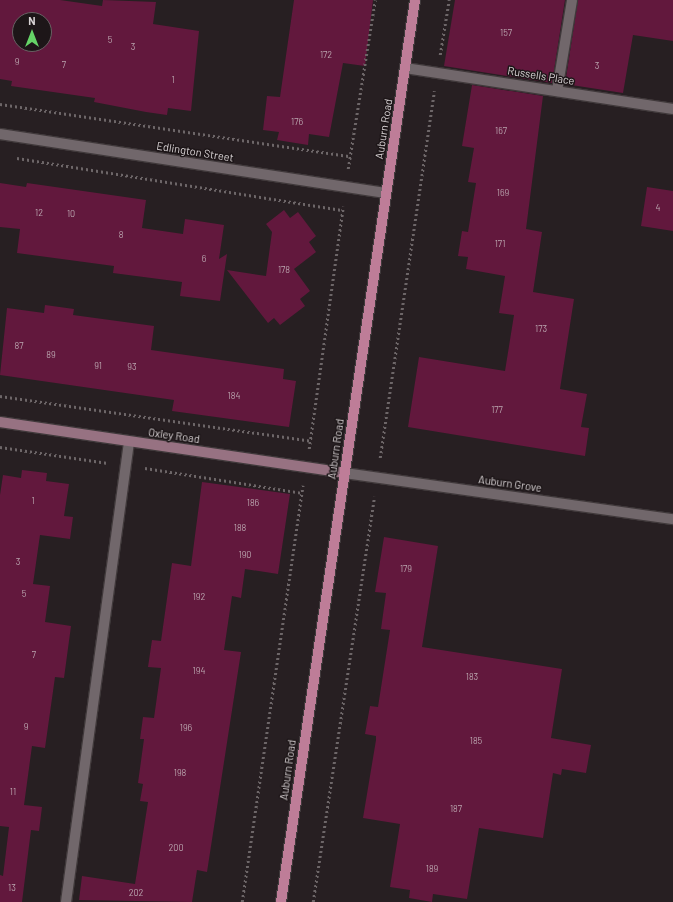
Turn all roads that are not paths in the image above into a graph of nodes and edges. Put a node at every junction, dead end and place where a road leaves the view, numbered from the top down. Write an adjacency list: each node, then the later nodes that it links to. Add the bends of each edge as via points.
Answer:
1 (415, 0): 3 (main road, Auburn Road)
2 (572, 0): 4 (street)
3 (405, 68): 4 (street, Russells Place); 7 (main road, Auburn Road)
4 (557, 91): 5 (street, Russells Place)
5 (673, 109)
6 (0, 134): 7 (street, Edlington Street)
7 (386, 193): 10 (main road, Auburn Road)
8 (0, 422): 9 (street, Oxley Road)
9 (129, 442): 10 (street, Oxley Road); 12 (street)
10 (344, 473): 11 (street, Auburn Grove); 13 (main road, Auburn Road)
11 (673, 520)
12 (66, 902)
13 (281, 902)

